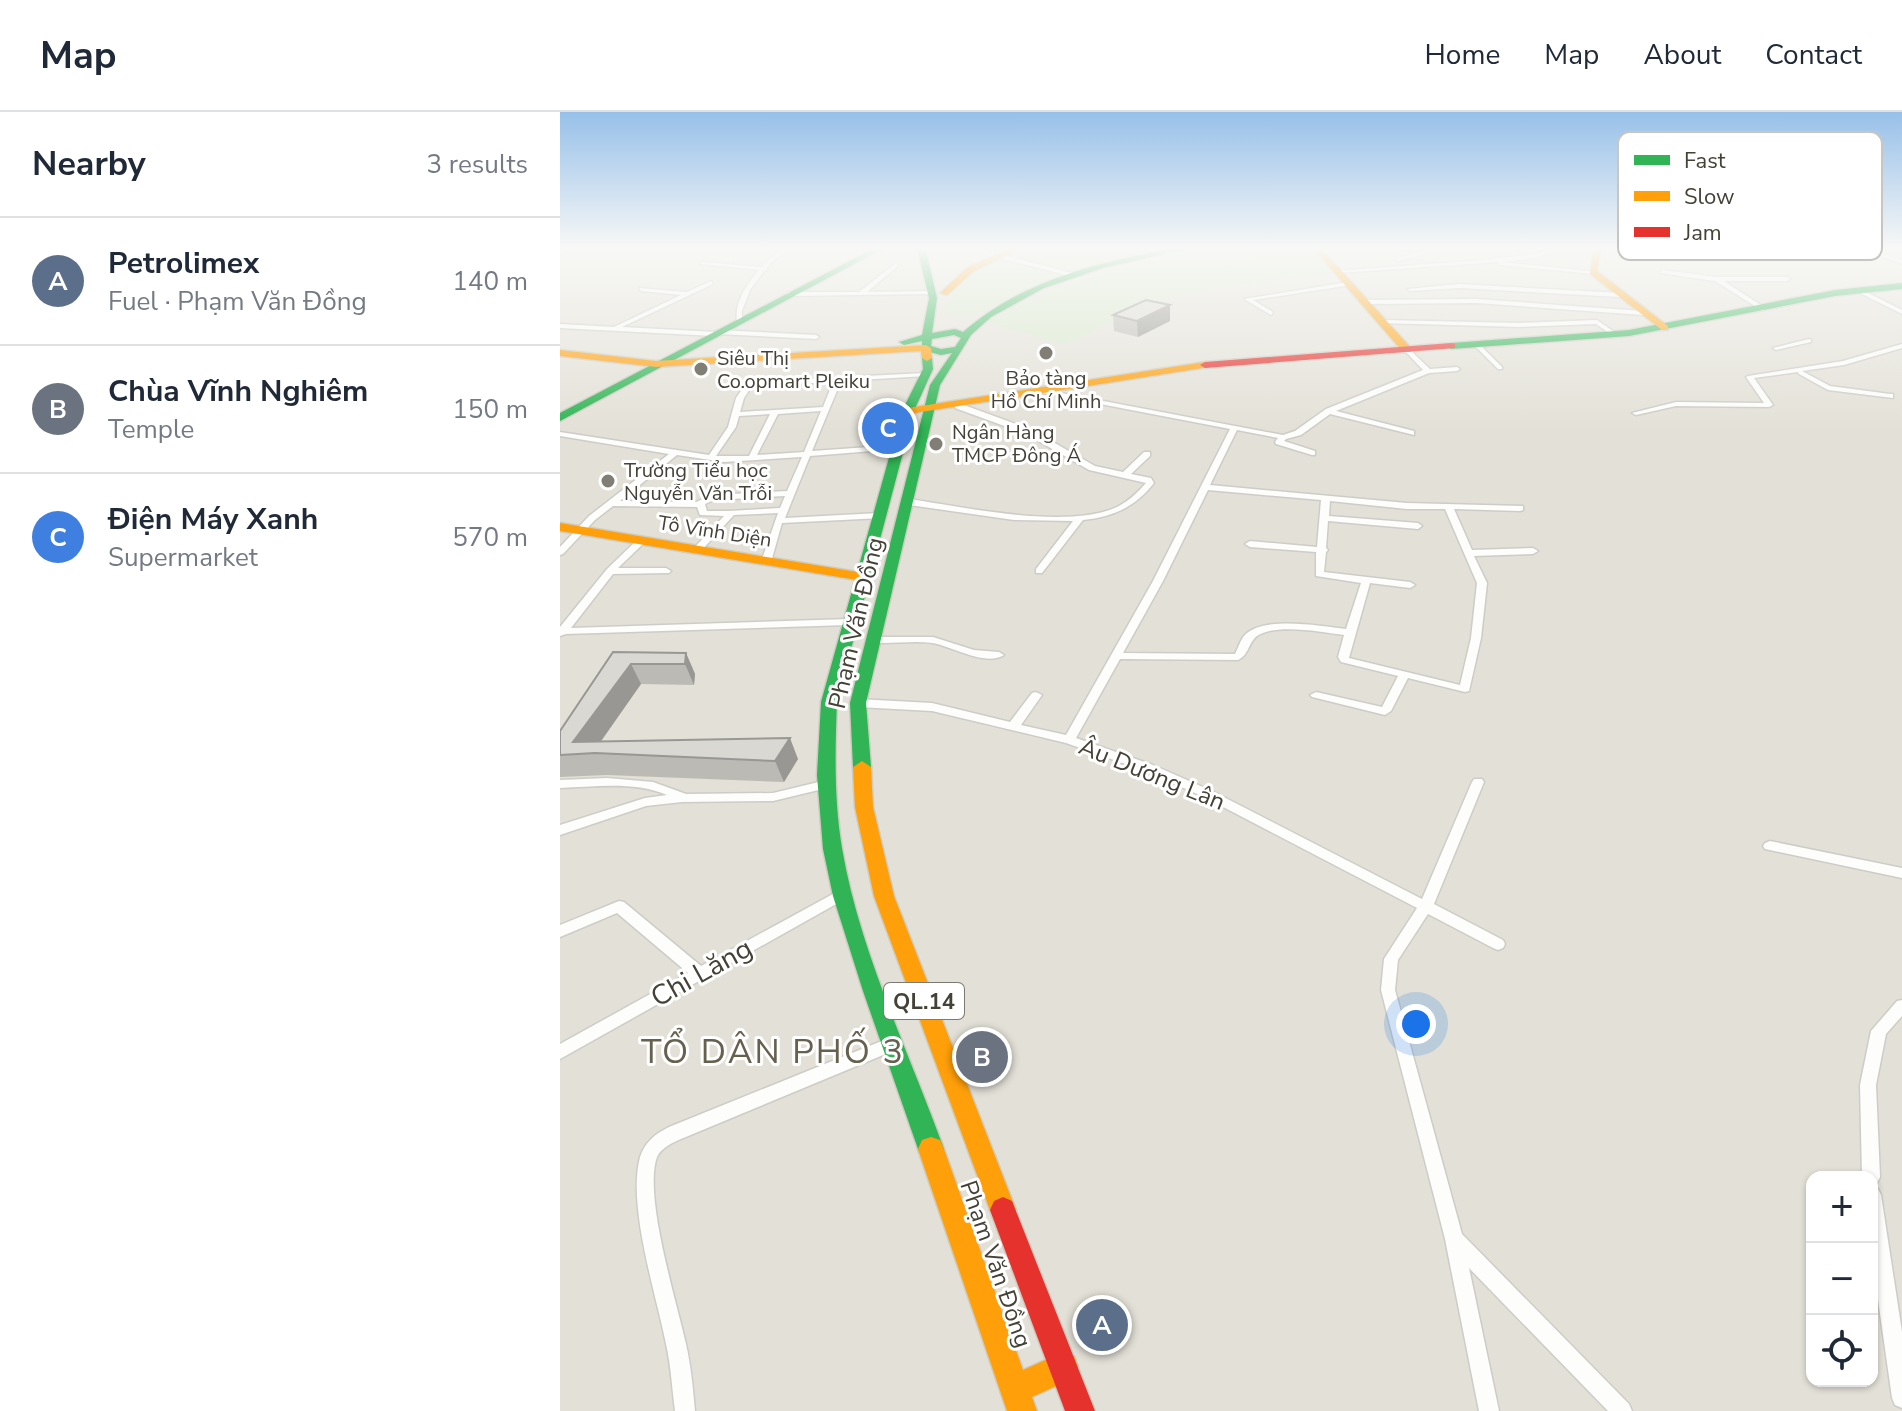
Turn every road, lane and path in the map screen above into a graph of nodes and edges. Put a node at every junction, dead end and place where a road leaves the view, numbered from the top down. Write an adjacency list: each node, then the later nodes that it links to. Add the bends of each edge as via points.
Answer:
1 (660, 308): 19 (street)
2 (739, 308): 15 (street)
3 (764, 308): 15 (street)
4 (933, 308): 27 (street, QL.14)
5 (943, 308): 25 (street, QL.14)
6 (1003, 308): 25 (street)
7 (1262, 308): 13 (street)
8 (1370, 308): 16 (street)
9 (1572, 308): 14 (street)
10 (1636, 308): 14 (street)
11 (1770, 308): 12 (street)
12 (1763, 309): 18 (street)
13 (1271, 313)
14 (1643, 313): 18 (street)
15 (739, 321): 21 (street)
16 (1383, 322): 22 (street, via 1597,322); 32 (street)
17 (560, 326): 19 (street)
18 (1665, 328): 22 (street)
19 (614, 329): 21 (street)
20 (801, 329): 24 (street)
21 (717, 333): 24 (street); 33 (street)
22 (1614, 334): 28 (street)
23 (816, 337): 24 (street)
24 (793, 338)
25 (963, 341): 27 (street, via 949,332); 49 (street, Phạm Văn Đồng / QL.14)
26 (1809, 341): 30 (street)
27 (926, 342): 33 (street); 38 (street, Phạm Văn Đồng / QL.14)
28 (1477, 345): 32 (street); 35 (street)
29 (1902, 346): 34 (street)
30 (1776, 348)
31 (560, 350): 33 (street)
32 (1407, 350): 37 (street); 40 (street, via 1214,364)
33 (661, 362): 50 (street)
34 (1837, 364): 41 (street, via 1801,373 1828,388); 47 (street, via 1750,377 1769,405 1673,404)
35 (1500, 368)
36 (1457, 369): 37 (street)
37 (1428, 371): 45 (street)
38 (925, 375): 39 (street); 44 (street, Phạm Văn Đồng / QL.14)
39 (838, 379): 43 (street); 48 (street, via 754,383 747,387)
40 (1043, 391): 42 (street); 51 (street)
41 (1890, 396)
42 (962, 406): 49 (street); 49 (street, via 943,417); 62 (street, via 1043,439 1092,468)
43 (825, 409): 46 (street); 58 (street)
44 (908, 411): 49 (street); 55 (street, Phạm Văn Đồng / QL.14)
45 (1329, 411): 52 (street); 54 (street)
46 (775, 412): 48 (street); 61 (street)
47 (1636, 413)
48 (736, 414): 60 (street)
49 (928, 416): 66 (street, Phạm Văn Đồng / QL.14)
50 (560, 418)
51 (1234, 428): 54 (street); 63 (street)
52 (1411, 433)
53 (560, 434): 56 (street)
54 (1283, 437): 57 (street, via 1283,445)
55 (898, 447): 58 (street); 73 (street, Phạm Văn Đồng / QL.14)
56 (676, 452): 60 (street); 67 (street)
57 (1312, 453)
58 (808, 454): 61 (street); 64 (street)
59 (1147, 454): 62 (street)
60 (711, 458): 61 (street)
61 (752, 458)
62 (1125, 475): 74 (street, via 1150,483 1121,509)
63 (1207, 487): 65 (street); 100 (street)
64 (791, 493): 68 (street, via 712,498); 71 (street)
65 (1326, 498): 70 (street); 75 (street)
66 (909, 502): 74 (street, via 984,513); 91 (street, Phạm Văn Đồng / QL.14)
67 (612, 503): 68 (street); 78 (street)
68 (701, 504): 72 (street, via 703,513)
69 (1520, 508): 70 (street)
70 (1449, 509): 86 (street)
71 (784, 510): 72 (street); 76 (street)
72 (731, 513): 83 (street)
73 (879, 516): 76 (street); 92 (street, Phạm Văn Đồng / QL.14)
74 (1081, 517): 90 (street)
75 (1325, 518): 77 (street); 82 (street)
76 (779, 521): 87 (street)
77 (1418, 526)
78 (569, 529): 79 (street); 80 (street, Tô Vĩnh Diện); 85 (street)
79 (560, 541)
80 (640, 542): 83 (street, Tô Vĩnh Diện); 88 (street)
81 (1250, 544): 82 (street)
82 (1323, 550): 93 (street, via 1319,574)
83 (696, 551): 87 (street, Tô Vĩnh Diện)
84 (1533, 551): 86 (street)
85 (560, 552)
86 (1468, 553): 101 (street, via 1482,583 1467,687)
87 (766, 562): 92 (street, Tô Vĩnh Diện)
88 (610, 571): 89 (street); 96 (street)
89 (666, 571)
90 (1039, 571)
91 (889, 576): 92 (street, Tô Vĩnh Diện); 98 (street, Phạm Văn Đồng / QL.14)
92 (863, 577): 95 (street, Phạm Văn Đồng / QL.14)
93 (1365, 579): 94 (street); 97 (street)
94 (1410, 585)
95 (849, 622): 96 (street); 109 (street, Phạm Văn Đồng / QL.14, via 829,702)
96 (561, 632)
97 (1350, 633): 100 (street, via 1268,629 1250,636 1238,657); 101 (street, via 1345,660)
98 (872, 640): 99 (street, via 933,640); 104 (street, Phạm Văn Đồng / QL.14)
99 (999, 655)
100 (1118, 656): 106 (street)
101 (1404, 675): 103 (street, via 1385,711)
102 (1036, 695): 105 (street)
103 (1316, 695)
104 (858, 703): 105 (street, Âu Dương Lân, via 932,707); 125 (street, Phạm Văn Đồng / QL.14, via 864,807 884,896)
105 (1013, 727): 106 (street, Âu Dương Lân)
106 (1069, 740): 115 (street, Âu Dương Lân, via 1208,794)
107 (1478, 782): 115 (street)
108 (560, 784): 110 (street, via 646,784 665,787)
109 (827, 784): 110 (street, via 773,797); 114 (street, Phạm Văn Đồng / QL.14)
110 (682, 798): 111 (street, via 628,806)
111 (560, 830)
112 (1770, 846): 113 (street)
113 (1902, 873)
114 (842, 894): 118 (street, Chi Lăng); 120 (street, Phạm Văn Đồng / QL.14)
115 (1426, 906): 117 (street, Âu Dương Lân); 124 (street, via 1391,959 1388,990)
116 (560, 931): 118 (street, via 619,906)
117 (1498, 944)
118 (699, 973): 121 (street, Chi Lăng)
119 (1902, 1006): 122 (street, via 1879,1031 1868,1085)
120 (894, 1043): 126 (street, Phạm Văn Đồng / QL.14); 128 (street, via 675,1133 650,1153 647,1186 657,1267 680,1364)
121 (560, 1052)
122 (1871, 1171)
123 (1878, 1236): 127 (street)
124 (1454, 1239): 131 (street); 132 (street)
125 (1063, 1367): 126 (street); 130 (street, Phạm Văn Đồng / QL.14)
126 (1015, 1389): 129 (street, Phạm Văn Đồng / QL.14)
127 (1902, 1398)
128 (682, 1410)
129 (1022, 1411)
130 (1080, 1411)
131 (1489, 1411)
132 (1622, 1411)

